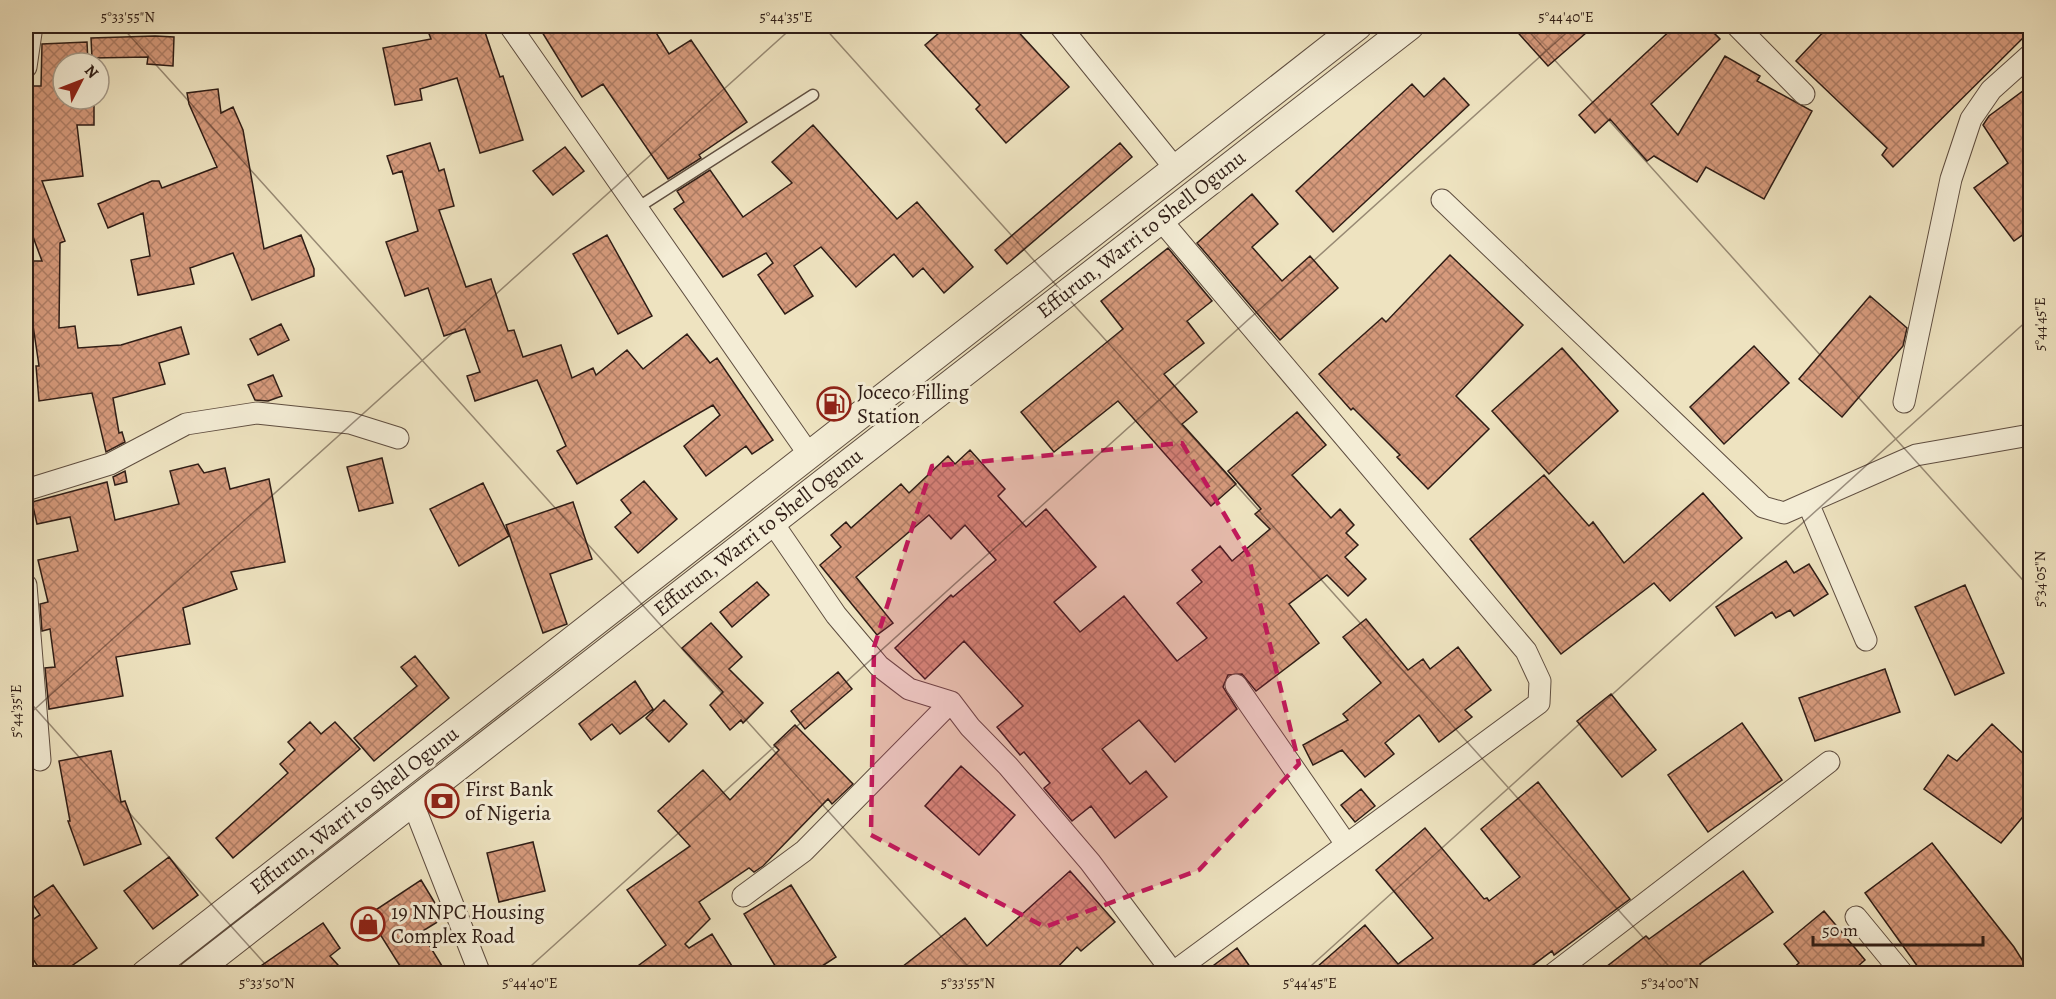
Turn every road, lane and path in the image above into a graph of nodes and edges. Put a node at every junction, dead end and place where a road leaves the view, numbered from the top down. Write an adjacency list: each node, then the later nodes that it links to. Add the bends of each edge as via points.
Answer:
1 (32, 26): 8 (street)
2 (510, 26): 13 (street)
3 (1060, 26): 11 (street)
4 (1358, 26): 11 (street, Effurun, Warri to Shell Ogunu)
5 (1410, 26): 14 (street, Effurun, Warri to Shell Ogunu)
6 (1737, 26): 10 (street)
7 (2031, 55): 15 (street, via 1991,90 1971,119 1951,179)
8 (26, 67)
9 (813, 94): 13 (lane)
10 (1804, 94)
11 (1174, 167): 18 (street, Effurun, Warri to Shell Ogunu)
12 (1442, 200): 20 (street, via 1764,507 1784,513)
13 (637, 208): 18 (street)
14 (1160, 219): 21 (street, Effurun, Warri to Shell Ogunu); 29 (street, via 1518,642 1540,681 1539,703)
15 (1904, 402)
16 (2031, 435): 20 (street, via 1916,455)
17 (398, 438): 19 (street, via 351,423 257,413 186,424 110,464)
18 (808, 453): 33 (street, Effurun, Warri to Shell Ogunu)
19 (26, 490)
20 (1808, 503): 23 (street)
21 (772, 522): 25 (street, via 836,615 879,666 909,689); 28 (street, Effurun, Warri to Shell Ogunu)
22 (26, 585): 26 (street)
23 (1866, 640)
24 (1236, 685): 29 (street)
25 (951, 702): 30 (street, via 804,851); 32 (street, via 1090,862)
26 (40, 760)
27 (1829, 762): 36 (street)
28 (412, 801): 34 (street, Effurun, Warri to Shell Ogunu); 35 (street)
29 (1346, 844): 32 (street)
30 (743, 896)
31 (1856, 917): 37 (street)
32 (1172, 973)
33 (145, 974)
34 (192, 974)
35 (480, 974)
36 (1554, 974)
37 (1903, 974)

